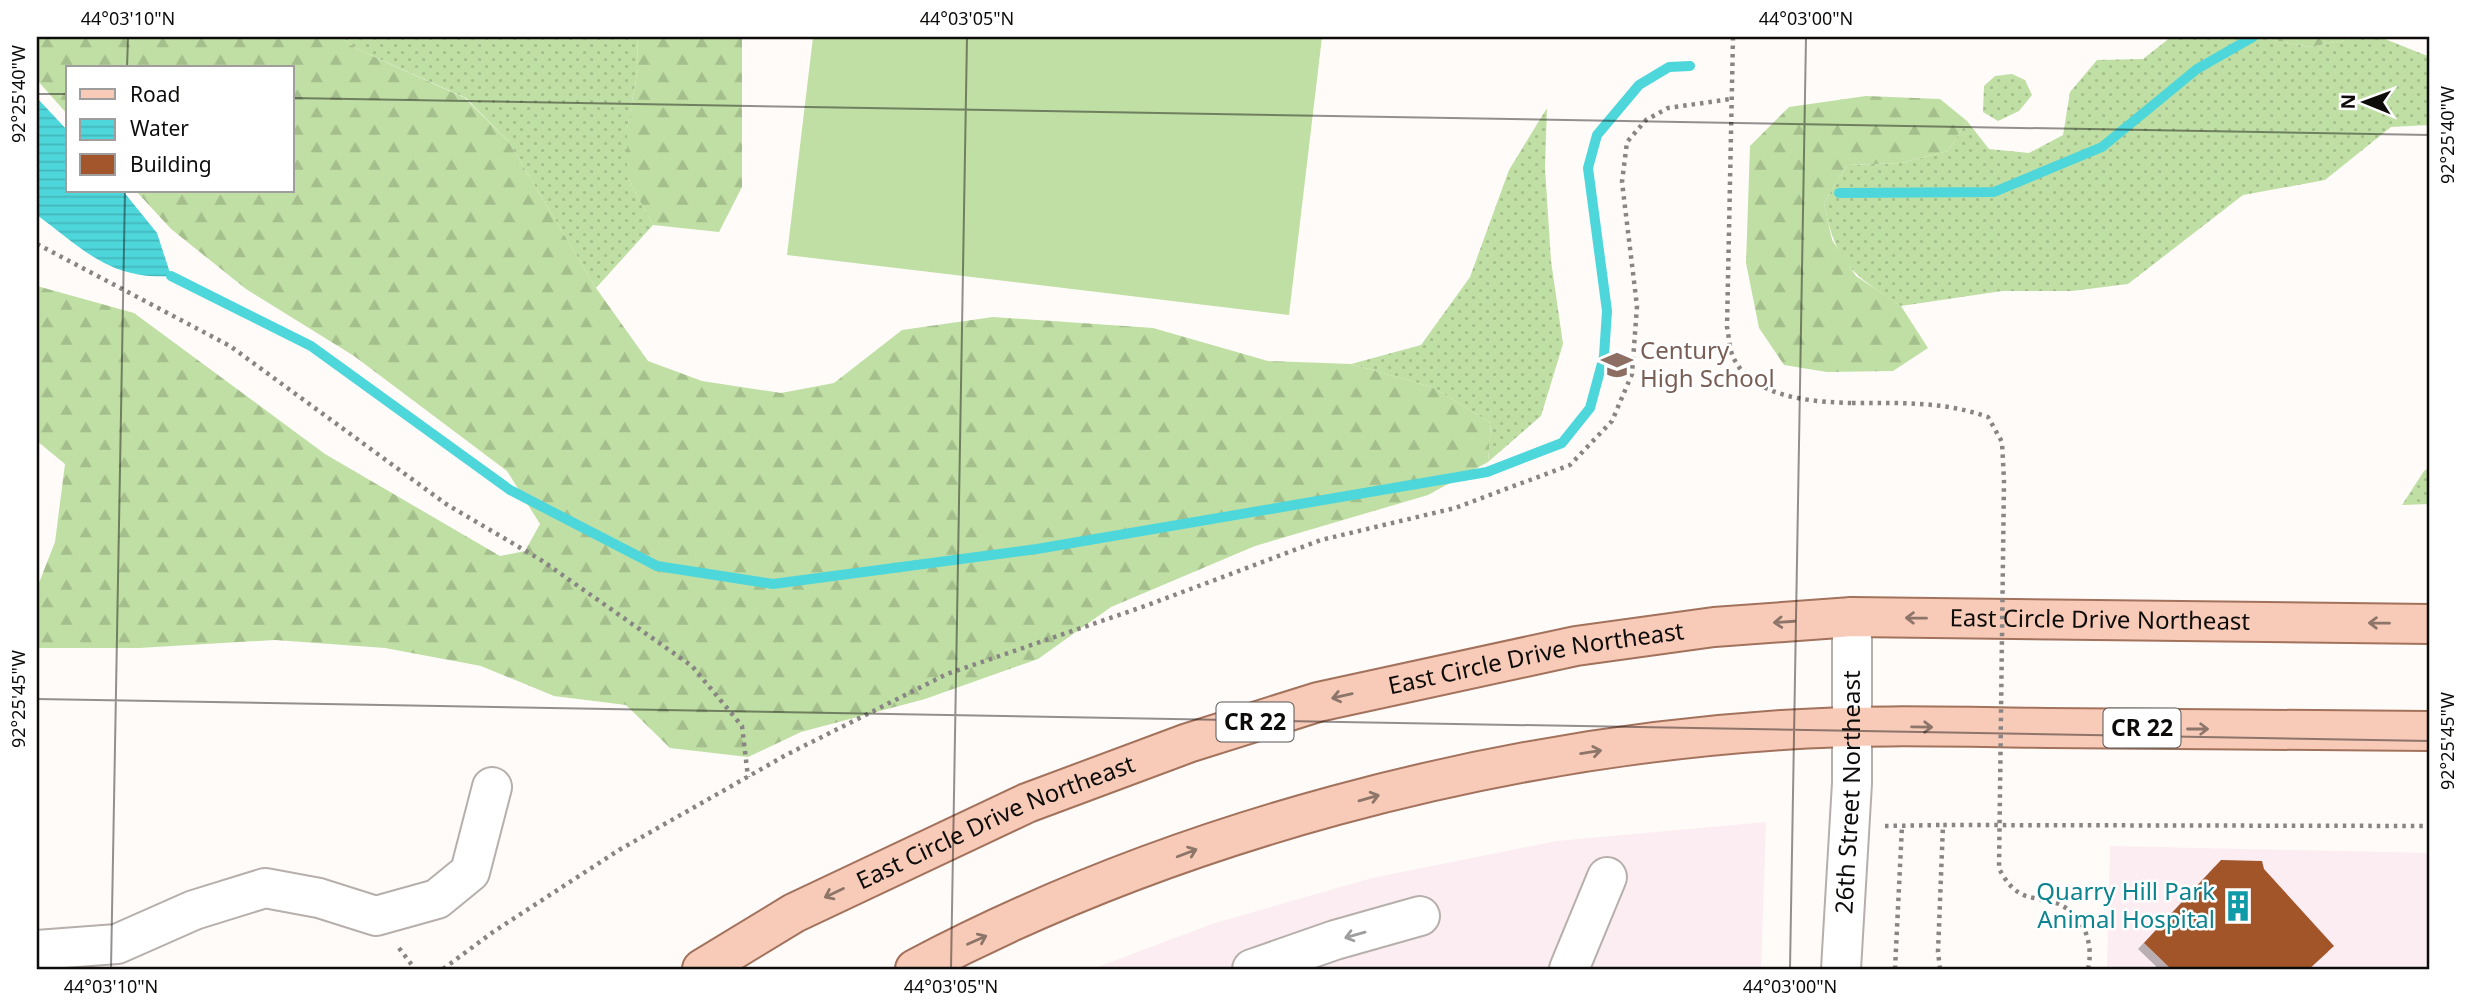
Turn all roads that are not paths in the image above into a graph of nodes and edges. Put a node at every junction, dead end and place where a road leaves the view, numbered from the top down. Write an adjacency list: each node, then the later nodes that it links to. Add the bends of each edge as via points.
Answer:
1 (1852, 617): 2 (main road, East Circle Drive Northeast / CR 22, one-way to 1); 3 (street, 26th Street Northeast); 9 (main road, East Circle Drive Northeast / CR 22, one-way to 9, via 1714,627 1576,646 1318,702 1188,743 1027,803 794,913)
2 (2430, 624)
3 (1853, 726): 4 (main road, CR 22, one-way to 4); 10 (main road, CR 22, one-way to 3, via 1078,895 1175,858 1393,791 1600,750 1704,736); 13 (street, 26th Street Northeast)
4 (2430, 731)
5 (492, 787): 8 (street, via 470,872 437,899 376,916 319,898 265,888 194,910 117,944)
6 (1607, 877): 12 (street)
7 (1420, 916): 11 (street, one-way to 11)
8 (37, 950)
9 (702, 969)
10 (915, 969)
11 (1252, 969)
12 (1569, 969)
13 (1841, 969)

